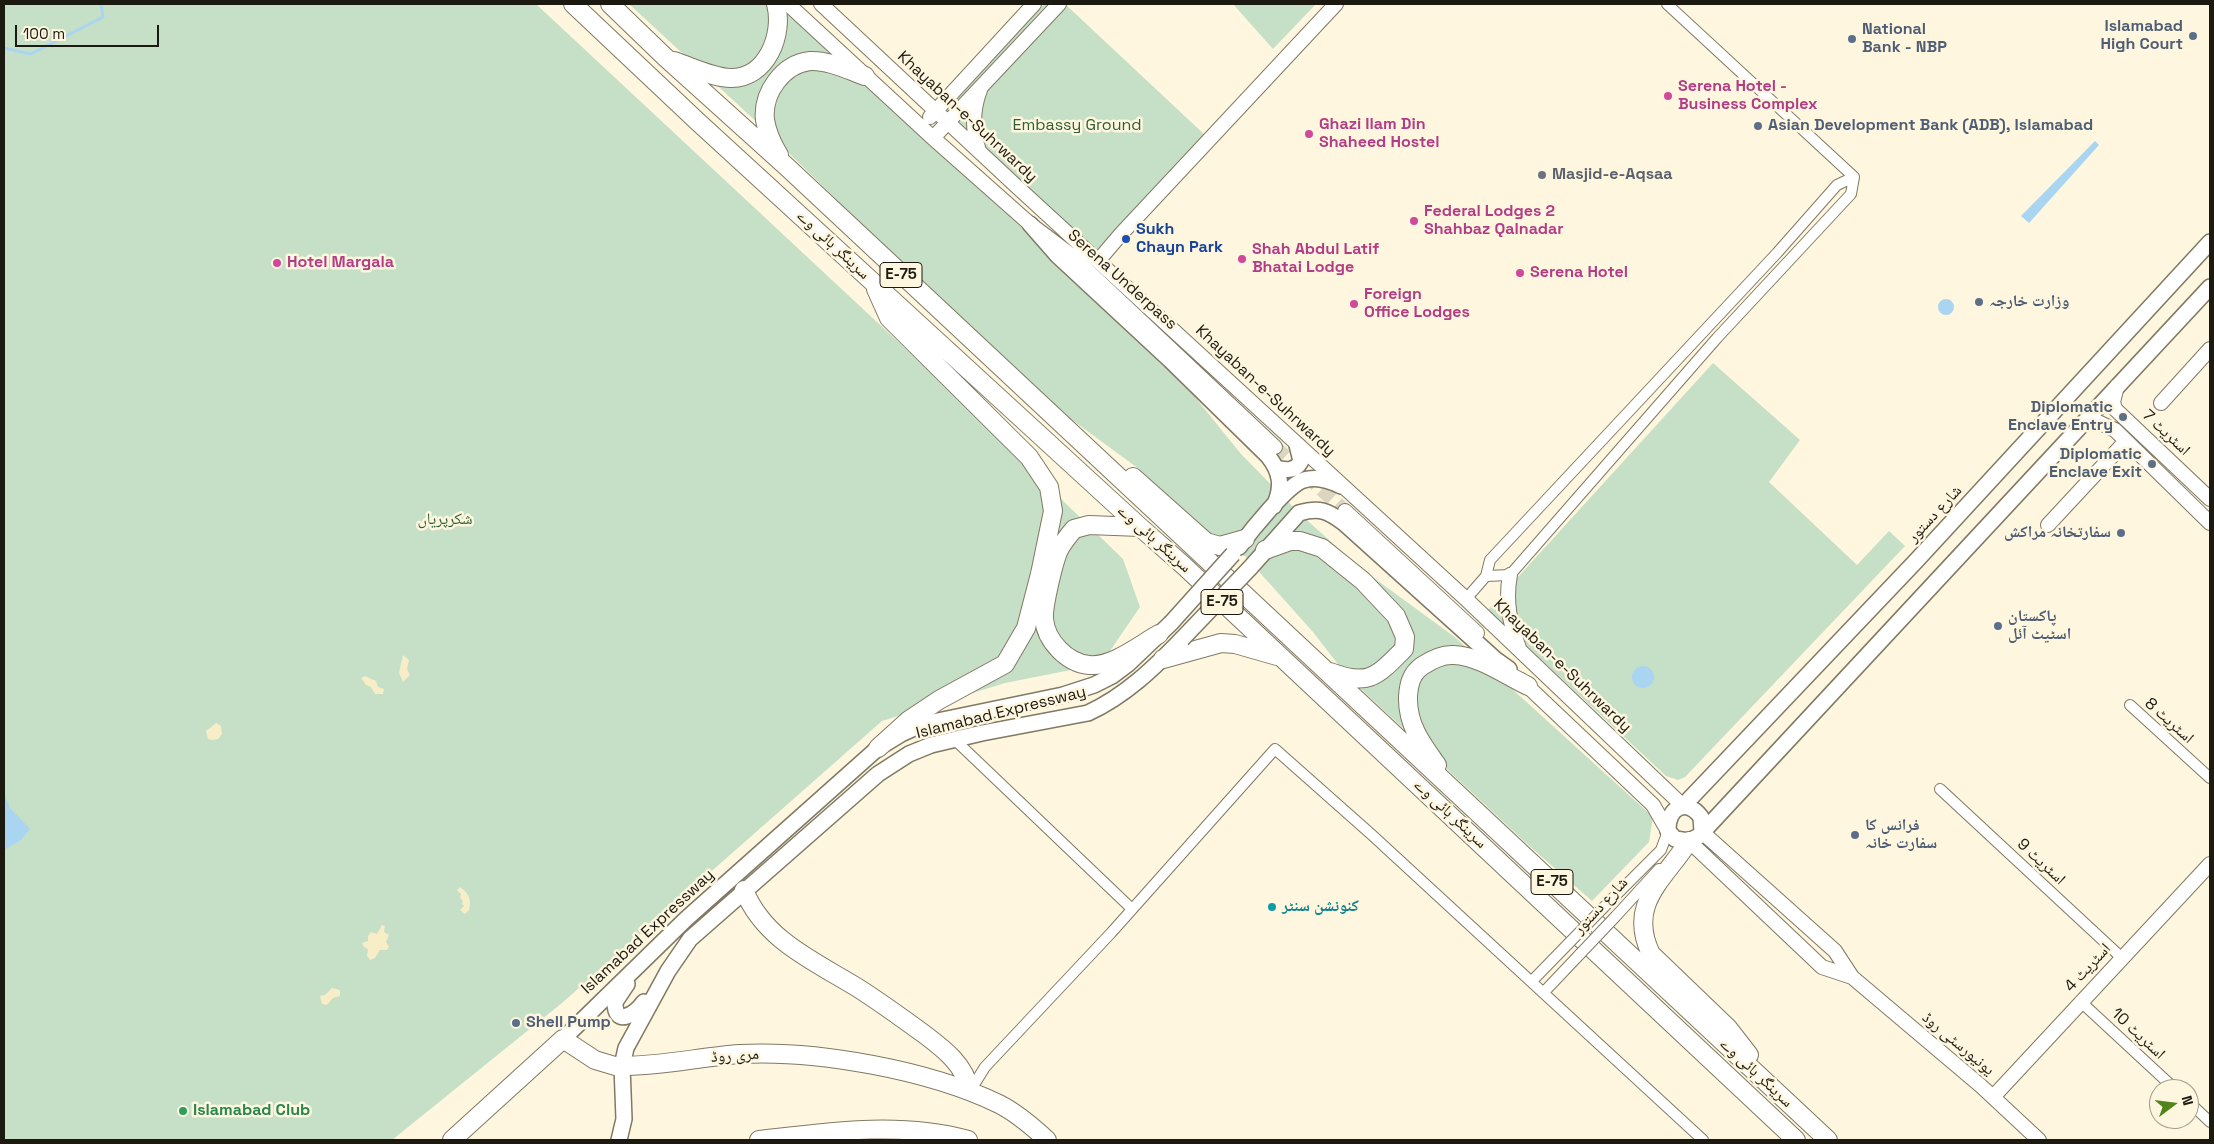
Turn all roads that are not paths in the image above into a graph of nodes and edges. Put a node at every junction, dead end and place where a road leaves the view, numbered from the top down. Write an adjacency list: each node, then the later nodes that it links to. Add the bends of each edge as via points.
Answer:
1 (573, 4): 23 (highway, سرینگر ہائی وے / E-75)
2 (610, 4): 10 (highway, سرینگر ہائی وے / E-75)
3 (776, 4): 10 (highway, via 779,26 771,52 758,67 740,77 716,76)
4 (788, 4): 11 (main road)
5 (821, 4): 13 (main road, Khayaban-e-Suhrwardy)
6 (1034, 4): 13 (main road)
7 (1058, 4): 12 (main road)
8 (1336, 4): 22 (main road)
9 (1667, 4): 19 (street)
10 (665, 57): 18 (highway, سرینگر ہائی وے / E-75)
11 (865, 76): 15 (main road); 18 (highway, via 818,61 798,64 784,73 766,102 765,118 774,147)
12 (981, 87): 14 (main road); 17 (main road, via 973,126)
13 (935, 112): 14 (main road, Khayaban-e-Suhrwardy); 15 (main road)
14 (948, 123): 16 (main road); 17 (main road, Khayaban-e-Suhrwardy)
15 (922, 126): 16 (main road)
16 (933, 138): 20 (main road)
17 (979, 152): 22 (main road, Khayaban-e-Suhrwardy)
18 (786, 167): 33 (highway, سرینگر ہائی وے / E-75)
19 (1854, 177): 25 (street, via 1837,185); 26 (street, via 1851,194)
20 (1030, 224): 36 (main road, Serena Underpass, via 1071,255); 37 (main road, via 1058,256 1212,401 1268,456)
21 (2210, 242): 64 (main road, شارع دستور, via 1916,561)
22 (1098, 261): 35 (main road, Khayaban-e-Suhrwardy)
23 (874, 283): 43 (highway, سرینگر ہائی وے / E-75); 58 (highway, via 889,318 1029,457 1049,487 1053,511 1026,628 1005,664 938,700)
24 (2210, 287): 30 (main road, شارع دستور)
25 (1706, 328): 26 (street); 27 (street)
26 (1718, 338): 29 (street)
27 (1691, 344): 29 (street); 47 (street, via 1490,560)
28 (2210, 349): 31 (main road)
29 (1704, 356): 46 (street)
30 (2117, 386): 32 (main road, شارع دستور); 39 (main road, اسٹریٹ 7, via 2113,402 2115,409)
31 (2161, 403)
32 (2083, 423): 34 (main road, via 2098,422 2109,426); 66 (main road, شارع دستور, via 1814,715)
33 (1073, 436): 44 (highway, via 1110,456 1206,542 1220,546); 53 (highway, سرینگر ہائی وے / E-75)
34 (2126, 440): 41 (main road); 42 (main road)
35 (1297, 445): 37 (main road, via 1299,464 1289,470); 38 (main road, Khayaban-e-Suhrwardy)
36 (1275, 447)
37 (1276, 468): 40 (main road, via 1281,484)
38 (1341, 486): 40 (main road, Islamabad Expressway, via 1321,478 1303,480 1290,488); 48 (main road, Khayaban-e-Suhrwardy)
39 (2210, 499)
40 (1274, 506): 44 (main road, Islamabad Expressway)
41 (2210, 523)
42 (2048, 525)
43 (1140, 527): 49 (highway, via 1090,525 1074,529 1060,549 1052,572 1044,618 1049,636 1059,651 1090,665 1108,662); 51 (highway, سرینگر ہائی وے / E-75)
44 (1245, 539): 49 (main road, Islamabad Expressway, bridge)
45 (1265, 550): 52 (main road, Islamabad Expressway, bridge); 53 (highway, via 1290,541 1322,548 1383,601 1403,629 1404,649 1380,672 1365,679 1349,679); 54 (main road, Islamabad Expressway, via 1299,513 1326,510 1344,517 1495,659)
46 (1510, 575): 47 (street); 50 (main road, via 1508,609)
47 (1486, 576): 48 (street)
48 (1466, 599): 50 (main road, Khayaban-e-Suhrwardy)
49 (1165, 628): 58 (main road, Islamabad Expressway, via 1128,664 1094,685 1063,695 923,724)
50 (1519, 650): 59 (main road, Khayaban-e-Suhrwardy)
51 (1282, 657): 52 (highway, via 1221,643); 92 (highway, سرینگر ہائی وے / E-75)
52 (1163, 659): 57 (main road, Islamabad Expressway, via 1122,694 1088,713)
53 (1327, 671): 63 (highway, سرینگر ہائی وے / E-75)
54 (1514, 673): 55 (main road)
55 (1528, 686): 61 (main road); 63 (highway, via 1475,659 1453,654 1433,659 1416,671 1409,684 1407,709 1411,725)
56 (2130, 705): 60 (street, اسٹریٹ 8)
57 (955, 740): 68 (main road, Islamabad Expressway, via 909,754 878,774); 69 (street)
58 (878, 748): 70 (main road, Islamabad Expressway)
59 (1646, 771): 61 (main road); 64 (main road, Khayaban-e-Suhrwardy)
60 (2210, 778)
61 (1633, 786): 65 (main road, via 1653,805)
62 (1940, 788): 71 (street, اسٹریٹ 9)
63 (1461, 798): 80 (highway, سرینگر ہائی وے / E-75)
64 (1683, 806): 65 (main road, via 1669,819); 66 (main road, via 1691,807 1701,817 1703,826)
65 (1668, 831): 66 (main road, via 1675,840); 74 (street, شارع دستور, bridge, via 1661,850)
66 (1691, 838): 73 (main road, یونیورسٹی روڈ, via 1835,951); 73 (main road, یونیورسٹی روڈ, via 1822,967); 75 (street, شارع دستور, bridge); 80 (highway, via 1646,904 1642,919 1644,940 1666,971 1728,1028)
67 (2210, 864): 71 (main road, اسٹریٹ 4)
68 (744, 890): 72 (main road, Islamabad Expressway, via 690,939); 81 (highway, via 764,925 786,944 860,989 939,1045 961,1067)
69 (1132, 909): 74 (street, via 1275,749); 81 (street, via 985,1067)
70 (649, 954): 72 (main road, via 615,1002 617,1013 624,1017 636,1012); 77 (main road, Islamabad Expressway)
71 (2122, 958): 76 (main road, اسٹریٹ 4)
72 (668, 971): 78 (main road, Islamabad Expressway, via 633,1032)
73 (1852, 977): 82 (main road, یونیورسٹی روڈ)
74 (1532, 982): 75 (street)
75 (1544, 992): 91 (street)
76 (2080, 1001): 79 (street, اسٹریٹ 10); 82 (main road, اسٹریٹ 4)
77 (562, 1039): 78 (highway, مری روڈ, via 595,1060); 85 (highway)
78 (622, 1066): 81 (highway, مری روڈ, via 738,1054 800,1056 864,1064 936,1080); 87 (main road, Islamabad Expressway, via 624,1119)
79 (2164, 1079)
80 (1763, 1080): 93 (highway, سرینگر ہائی وے / E-75)
81 (970, 1092): 90 (highway, مری روڈ, via 1001,1104)
82 (1992, 1097): 94 (main road, یونیورسٹی روڈ)
83 (2199, 1112): 84 (street)
84 (2210, 1122)
85 (464, 1134): 86 (highway)
86 (452, 1140)
87 (619, 1140)
88 (758, 1140): 89 (highway, via 883,1130 930,1131)
89 (968, 1140)
90 (1047, 1140)
91 (1703, 1140)
92 (1796, 1140)
93 (1828, 1140)
94 (2039, 1140)

